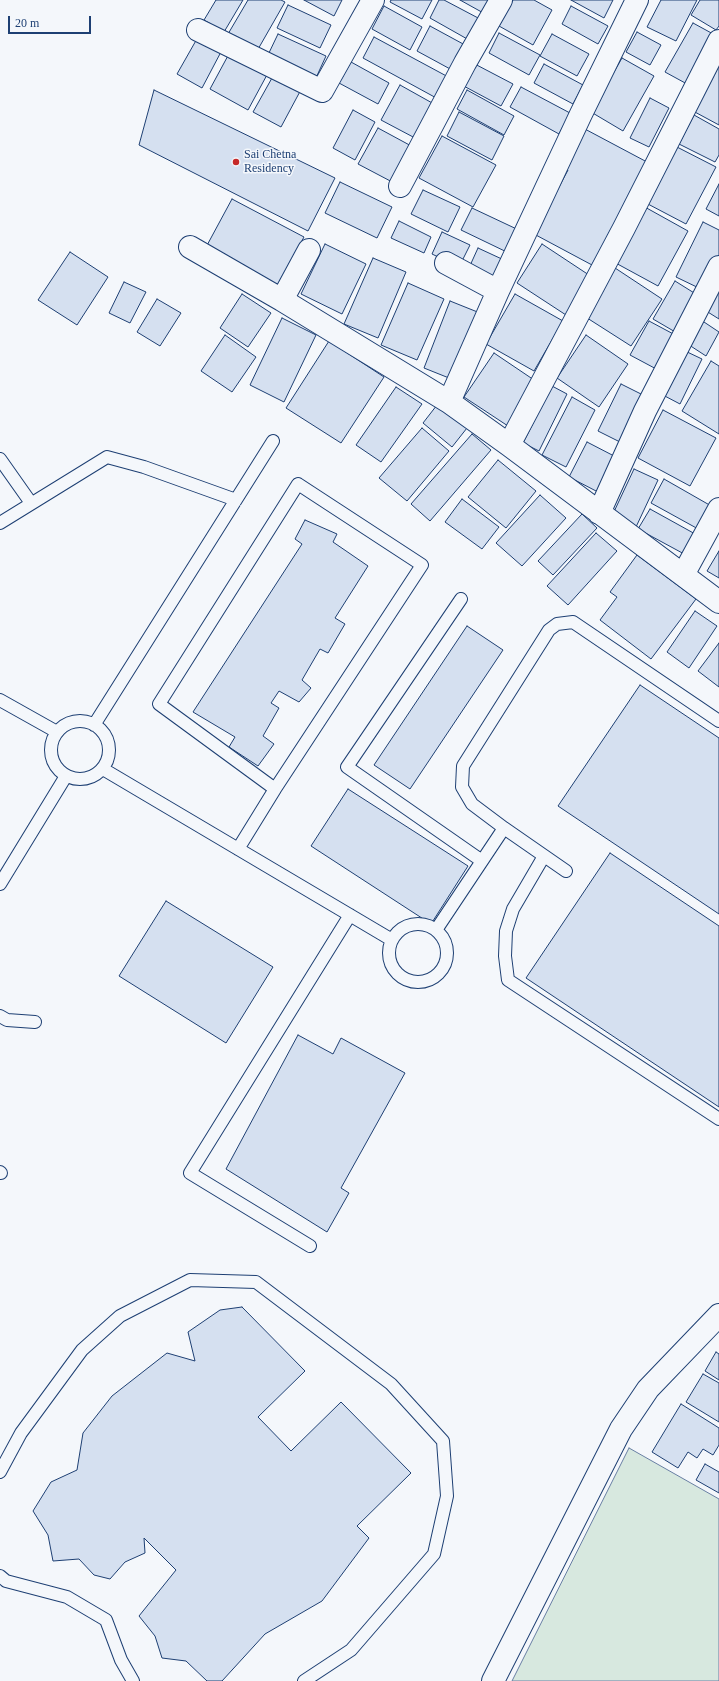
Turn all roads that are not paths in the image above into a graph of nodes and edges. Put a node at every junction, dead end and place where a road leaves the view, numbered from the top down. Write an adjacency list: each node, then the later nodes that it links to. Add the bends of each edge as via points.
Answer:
1 (373, 0): 4 (street, via 322,91)
2 (501, 0): 6 (street)
3 (637, 0): 11 (street)
4 (198, 30)
5 (719, 41): 15 (street)
6 (400, 186)
7 (190, 247): 12 (street)
8 (309, 250): 12 (street)
9 (446, 263): 11 (street)
10 (719, 267): 20 (street, via 645,411)
11 (498, 291): 13 (street)
12 (282, 300): 13 (street)
13 (449, 402): 15 (street)
14 (273, 441): 17 (lane)
15 (509, 445): 20 (street)
16 (0, 459): 18 (lane)
17 (236, 500): 18 (lane, via 144,467 107,457); 27 (lane)
18 (32, 503): 21 (lane)
19 (719, 509): 22 (street)
20 (599, 513): 22 (street)
21 (0, 523)
22 (683, 575): 24 (street)
23 (461, 599): 35 (lane, via 347,767)
24 (719, 602)
25 (0, 700): 28 (lane)
26 (719, 721): 32 (lane, via 573,622 558,624 549,630 463,766 462,787 472,804)
27 (94, 725): 28 (lane, via 74,722); 29 (lane, via 102,731 107,740 108,760)
28 (57, 732): 30 (lane, via 52,746 53,761)
29 (103, 768): 30 (lane, via 86,779); 33 (lane)
30 (66, 776): 37 (lane)
31 (275, 789): 31 (lane, via 422,565 298,484 159,704); 33 (lane)
32 (504, 828): 34 (lane); 35 (lane)
33 (238, 849): 38 (lane)
34 (544, 856): 36 (lane); 43 (lane, via 513,909 508,924 505,956 508,980)
35 (482, 861): 39 (lane)
36 (566, 871)
37 (0, 884)
38 (350, 915): 40 (lane); 44 (lane, via 190,1173)
39 (436, 930): 40 (lane, via 427,925 407,926); 40 (lane, via 447,947 446,962 438,975 429,980 410,981 394,969 389,950)
40 (392, 940)
41 (0, 1016): 42 (lane, via 7,1020)
42 (35, 1022)
43 (719, 1120)
44 (310, 1246)
45 (719, 1315): 50 (street, via 648,1389 621,1429)
46 (0, 1472): 49 (lane, via 21,1433 82,1350 120,1316 190,1280 256,1282 391,1384 443,1441 447,1496 434,1554 351,1650)
47 (0, 1576): 48 (lane, via 6,1581 67,1597 106,1620 121,1660)
48 (133, 1681)
49 (304, 1681)
50 (493, 1681)

